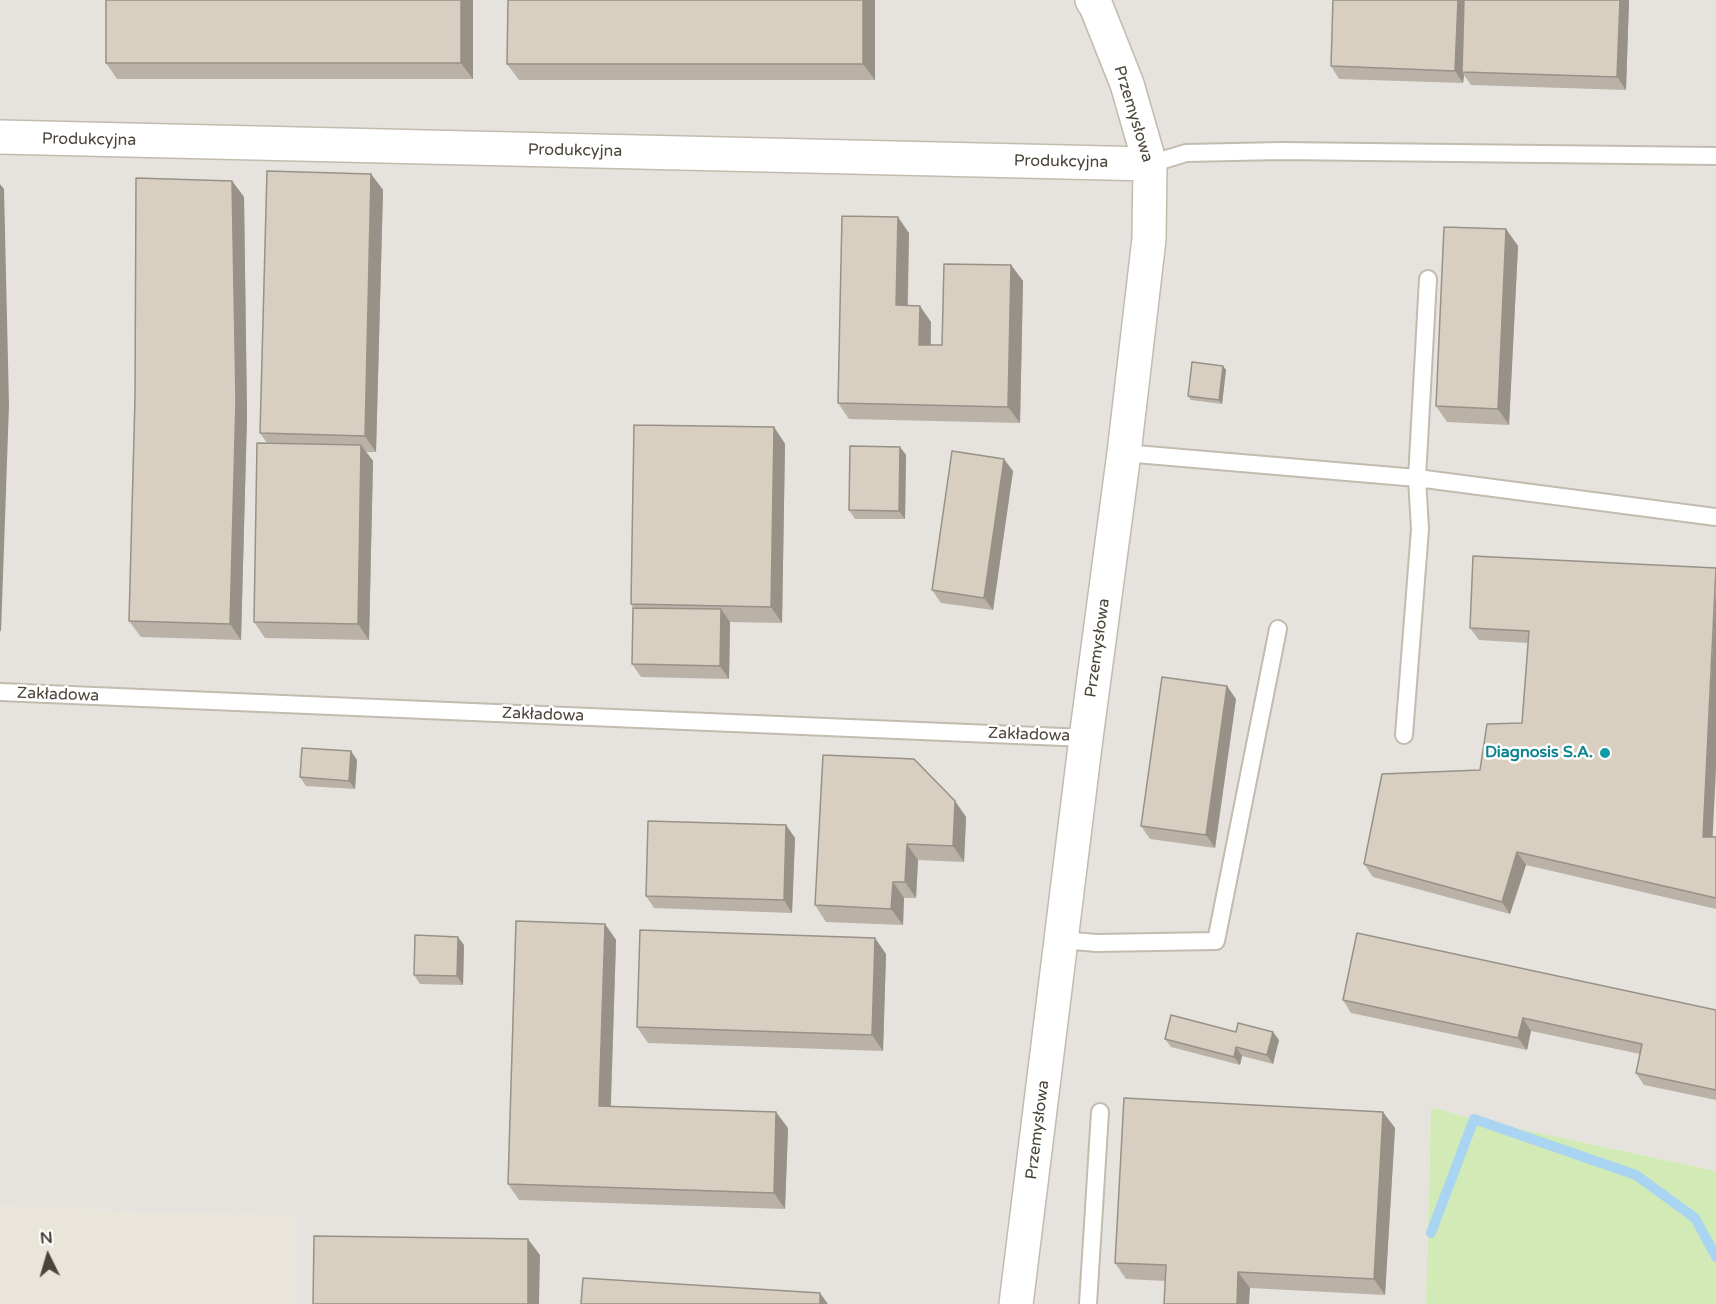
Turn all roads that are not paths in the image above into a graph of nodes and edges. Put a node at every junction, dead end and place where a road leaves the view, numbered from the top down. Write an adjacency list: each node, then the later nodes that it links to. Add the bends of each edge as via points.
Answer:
1 (1092, 0): 4 (street, Przemysłowa, via 1127,84)
2 (0, 138): 4 (street, Produkcyjna)
3 (1716, 156): 4 (lane, via 1281,151 1186,153)
4 (1150, 164): 6 (street, Przemysłowa, via 1149,239)
5 (1428, 279): 7 (lane)
6 (1124, 453): 7 (lane); 12 (street, Przemysłowa)
7 (1417, 478): 8 (lane); 11 (lane, via 1420,529)
8 (1716, 517)
9 (1278, 629): 13 (lane, via 1216,941)
10 (0, 692): 12 (lane, Zakładowa)
11 (1404, 735)
12 (1086, 738): 13 (street, Przemysłowa)
13 (1063, 940): 15 (street, Przemysłowa)
14 (1100, 1112): 16 (lane)
15 (1016, 1304)
16 (1088, 1304)

